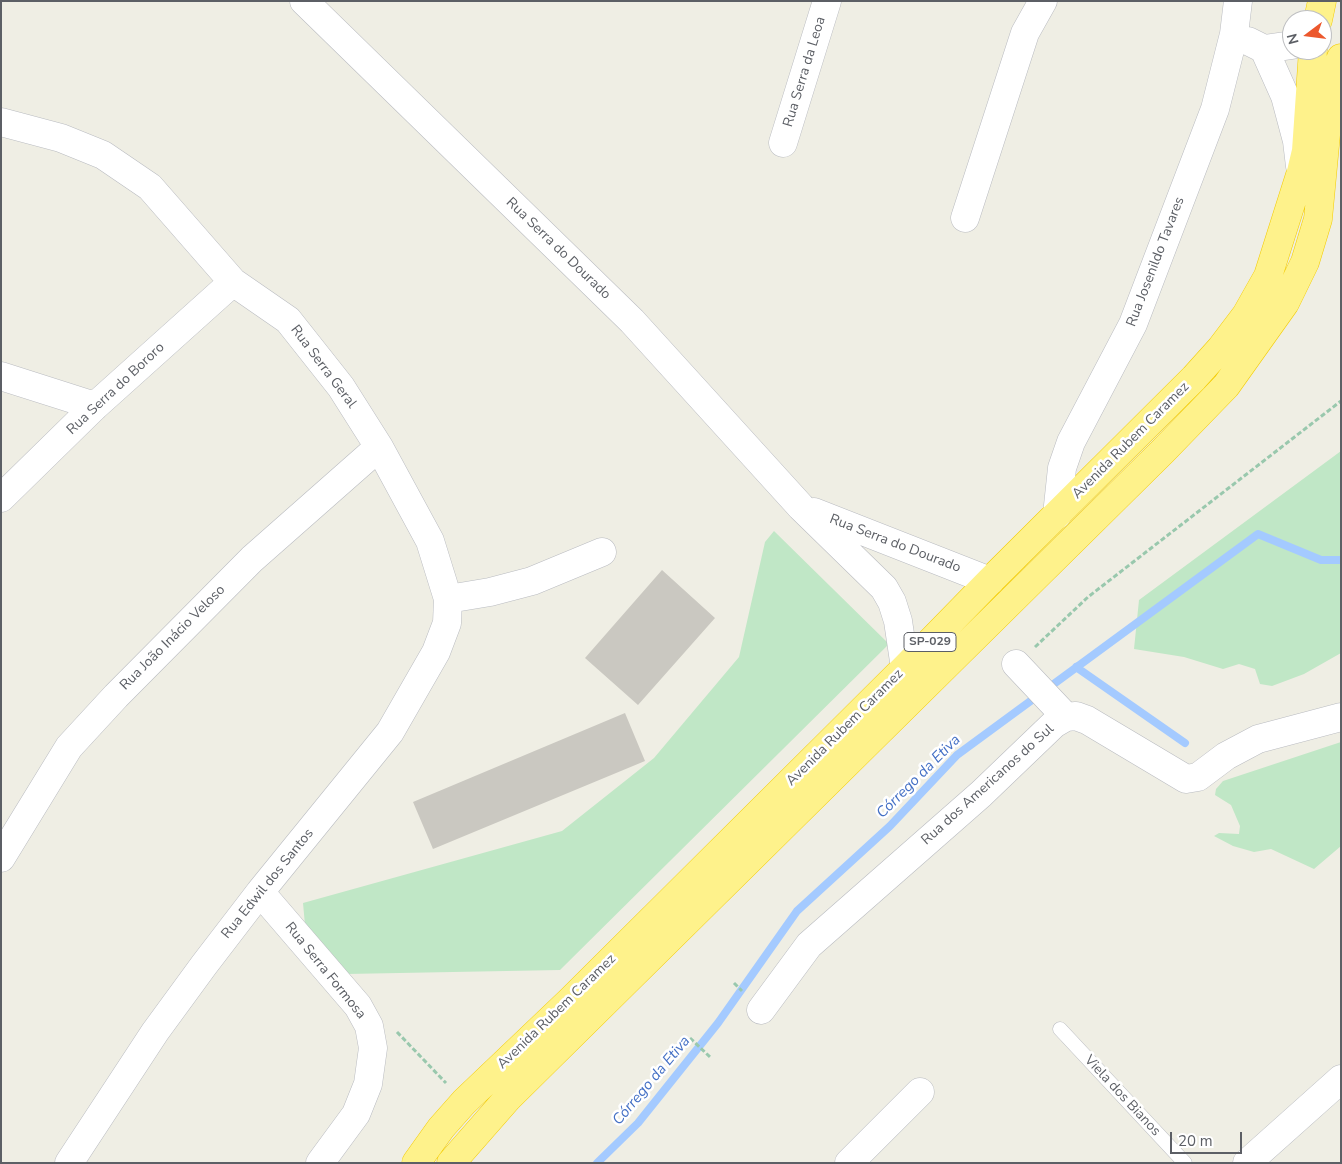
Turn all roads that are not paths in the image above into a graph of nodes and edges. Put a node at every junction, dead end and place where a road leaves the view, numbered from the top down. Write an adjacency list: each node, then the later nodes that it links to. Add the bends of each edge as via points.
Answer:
1 (304, 1): 19 (street, Rua Serra do Dourado, via 632,321)
2 (827, 1): 11 (street, Rua Serra da Leoa)
3 (1043, 1): 13 (street, via 1025,33)
4 (1238, 1): 5 (street, Rua Josenildo Tavares)
5 (1234, 34): 7 (street); 20 (street, Rua Josenildo Tavares, via 1215,109 1140,307 1071,442 1060,482)
6 (1282, 46): 7 (street)
7 (1264, 49): 12 (street, via 1285,96)
8 (1341, 58): 39 (highway, Avenida Rubem Caramez / SP-029, via 1331,82 1318,219 1305,262 1285,303 1226,386 508,1098)
9 (1312, 60): 12 (highway, Avenida Rubem Caramez / SP-029, via 1306,151)
10 (1, 122): 14 (street, Rua Serra Geral, via 61,138 104,156 150,187)
11 (783, 143)
12 (1301, 172): 20 (highway, Avenida Rubem Caramez / SP-029, via 1268,276 1246,315 1194,378)
13 (965, 218)
14 (233, 282): 16 (street, Rua Serra do Bororo); 17 (street, Rua Serra Geral, via 288,320 341,387)
15 (1, 376): 16 (street)
16 (95, 406): 18 (street, Rua Serra do Bororo)
17 (379, 447): 25 (street, Rua Serra Geral, via 430,540); 30 (street, Rua João Inácio Veloso, via 252,559 109,703 69,747)
18 (1, 498)
19 (801, 507): 21 (street, Rua Serra do Dourado); 23 (street, Rua Serra do Dourado)
20 (1057, 515): 24 (highway, Avenida Rubem Caramez / SP-029)
21 (890, 541): 23 (street); 24 (street, Rua Serra do Dourado)
22 (602, 552): 25 (street, via 532,581)
23 (870, 572): 26 (street, Rua Serra do Dourado, via 892,602)
24 (990, 581): 26 (highway, Avenida Rubem Caramez / SP-029)
25 (448, 599): 31 (street, Rua Edwil dos Santos, via 447,623 436,652 390,732)
26 (905, 668): 38 (highway, Avenida Rubem Caramez / SP-029, via 464,1102)
27 (1022, 670): 28 (street)
28 (1061, 711): 29 (street, Rua dos Americanos do Sul, via 1088,720 1186,780 1198,777 1226,756 1258,739); 32 (street, Rua dos Americanos do Sul, via 1054,724 981,794 809,945)
29 (1341, 717)
30 (1, 858)
31 (260, 892): 36 (street, Rua Edwil dos Santos, via 155,1032); 37 (street, Rua Serra Formosa, via 358,1006 370,1026 373,1048 368,1084 356,1114)
32 (761, 1010)
33 (1060, 1029): 41 (lane, Viela dos Bianos)
34 (1341, 1079): 42 (street)
35 (920, 1092): 40 (street)
36 (69, 1163)
37 (320, 1163)
38 (416, 1163)
39 (452, 1163)
40 (849, 1163)
41 (1185, 1163)
42 (1247, 1163)

